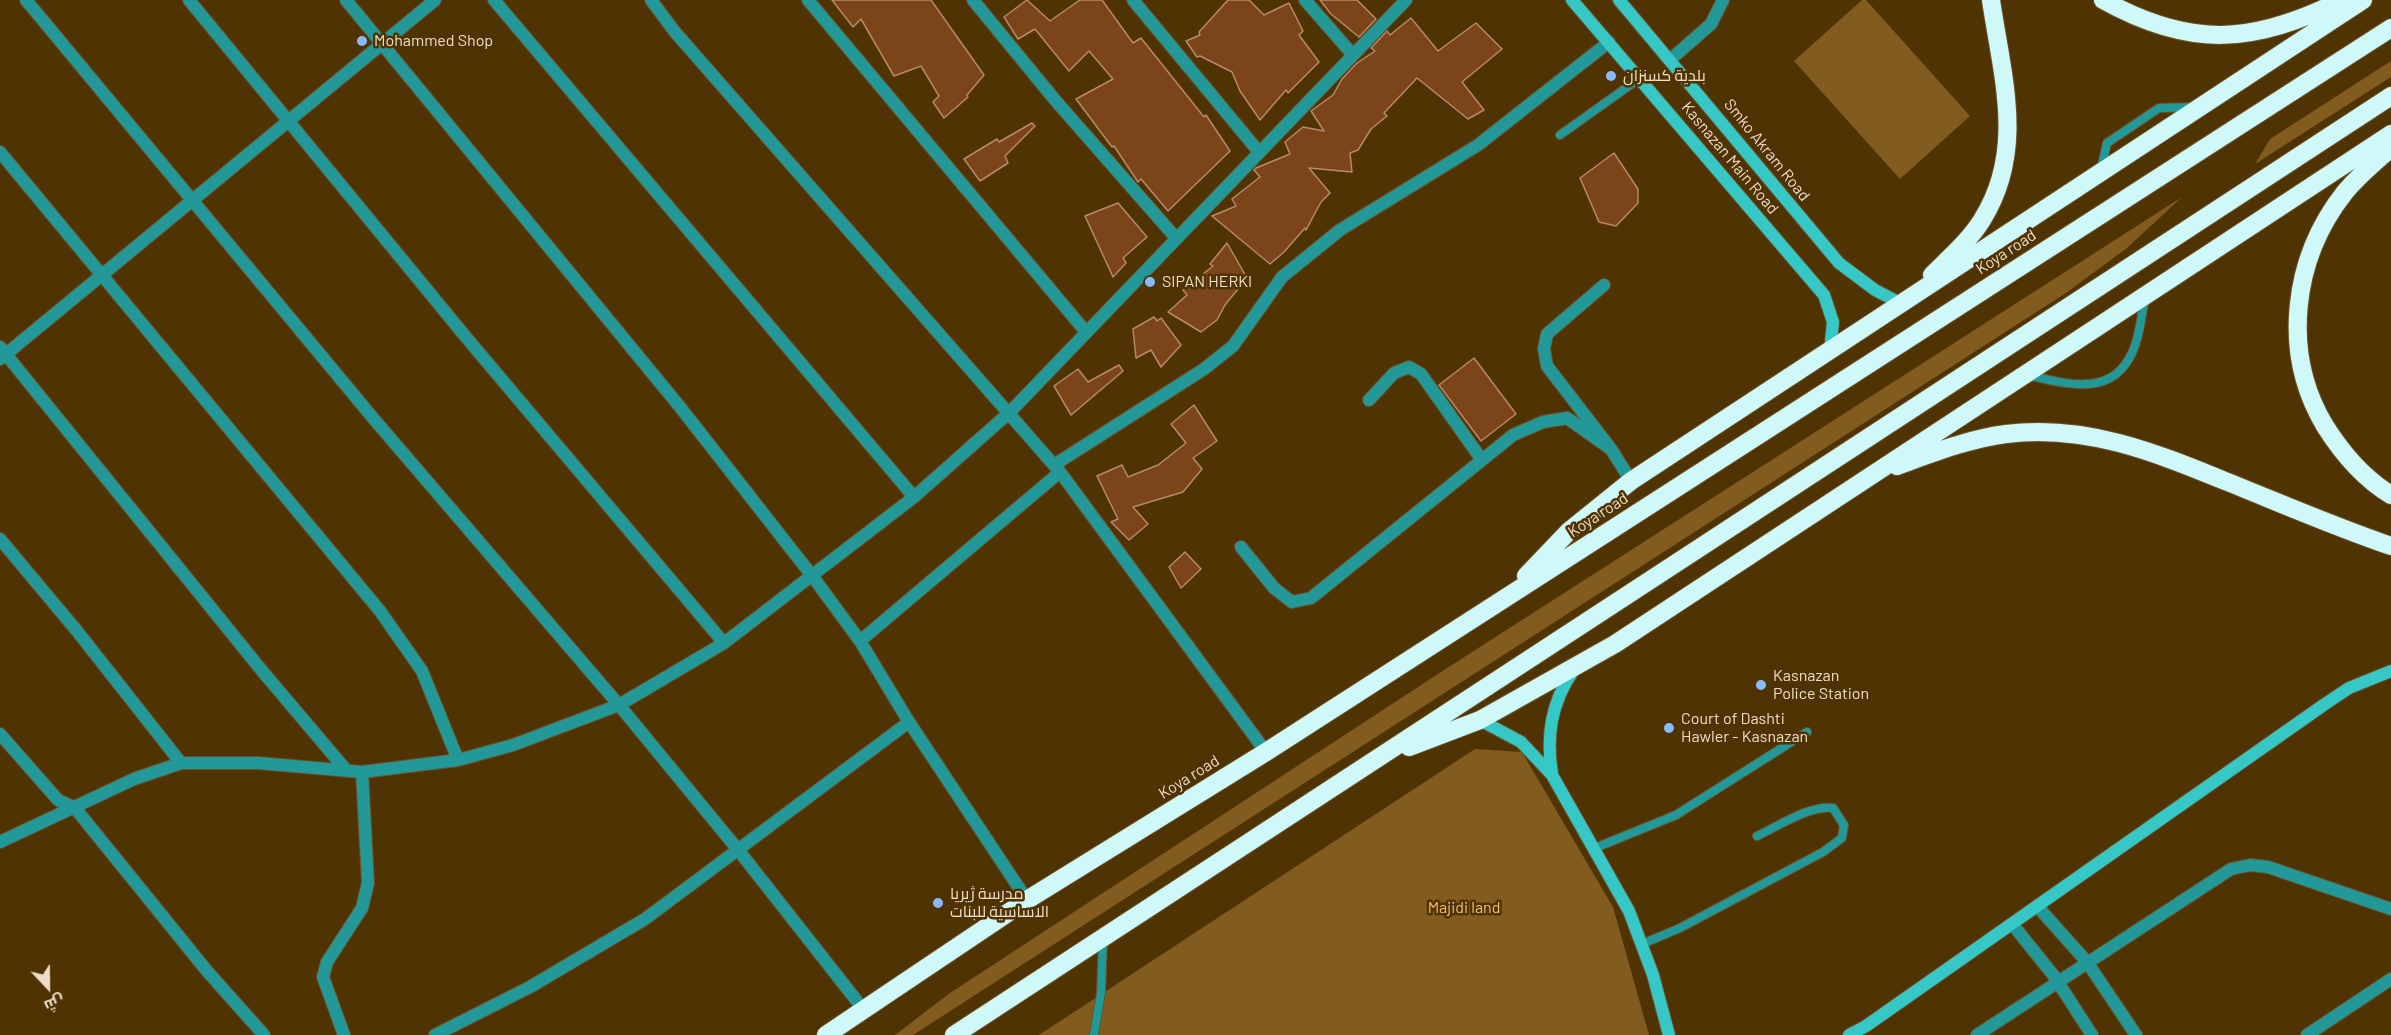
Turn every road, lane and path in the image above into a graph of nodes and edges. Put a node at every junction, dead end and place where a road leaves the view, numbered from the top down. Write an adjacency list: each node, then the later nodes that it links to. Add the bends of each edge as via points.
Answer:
1 (26, 0): 32 (street)
2 (189, 0): 26 (street)
3 (346, 0): 21 (street)
4 (435, 0): 21 (street)
5 (495, 0): 50 (street)
6 (651, 0): 43 (street)
7 (808, 0): 38 (street)
8 (973, 0): 33 (street)
9 (1133, 0): 31 (street)
10 (1305, 0): 22 (street)
11 (1406, 0): 22 (street)
12 (1572, 0): 20 (street, Kasnazan Main Road)
13 (1619, 0): 23 (street, Smko Akram Road)
14 (1723, 0): 23 (street, via 1711,24)
15 (1991, 0): 37 (highway, via 2008,96 2003,174 1981,222)
16 (2103, 0): 17 (highway, via 2162,27 2228,36 2292,23)
17 (2342, 0)
18 (2363, 0): 37 (highway)
19 (2391, 28): 55 (highway, Koya road)
20 (1609, 42): 24 (street, Kasnazan Main Road); 46 (street, via 1478,144 1340,230 1282,277 1233,346)
21 (382, 44): 26 (street); 54 (street)
22 (1353, 55): 31 (street)
23 (1671, 59): 37 (street, Smko Akram Road, via 1839,263 1875,291)
24 (1640, 78): 28 (lane); 39 (street, Kasnazan Main Road, via 1824,295 1833,322)
25 (2391, 96): 66 (highway)
26 (290, 120): 32 (street); 57 (street, via 465,336)
27 (2391, 134): 36 (highway)
28 (1560, 135)
29 (2391, 148): 49 (highway, via 2344,193 2317,239 2300,290 2297,343 2309,393 2333,440 2368,478)
30 (0, 152): 34 (street)
31 (1259, 152): 33 (street)
32 (192, 201): 34 (street); 60 (street)
33 (1176, 238): 38 (street)
34 (102, 275): 40 (street); 67 (street, via 380,611 422,671)
35 (1604, 285): 44 (street, via 1547,334 1544,349 1547,366)
36 (2146, 293): 41 (highway); 41 (lane, via 2132,353 2110,377 2089,386 2077,386)
37 (1906, 301): 39 (highway)
38 (1086, 332): 43 (street)
39 (1830, 351): 48 (highway)
40 (2, 353): 69 (street)
41 (2022, 375): 47 (highway)
42 (1369, 400): 45 (street, via 1394,373 1409,367 1421,374)
43 (1010, 412): 46 (street); 50 (street)
44 (1611, 449): 45 (street, via 1567,418 1543,422 1513,435); 48 (street)
45 (1482, 460): 53 (street, via 1311,598 1292,602 1274,588)
46 (1057, 468): 56 (street); 65 (street)
47 (1864, 479): 52 (highway, via 1974,440 2028,433 2073,434 2137,447); 58 (highway, via 1698,592)
48 (1631, 482): 55 (highway, via 1569,531)
49 (2391, 495)
50 (914, 497): 54 (street)
51 (0, 539): 68 (street)
52 (2391, 546)
53 (1241, 547)
54 (813, 577): 56 (street); 57 (street)
55 (1505, 597): 65 (highway, Koya road)
56 (860, 641): 62 (street)
57 (724, 643): 60 (street)
58 (1575, 668): 61 (highway); 71 (street, via 1556,700 1551,718)
59 (2391, 671): 78 (street, via 2349,688 2325,704)
60 (619, 705): 67 (street, via 513,745); 76 (street)
61 (1480, 720): 66 (highway); 71 (street, via 1521,742)
62 (909, 722): 76 (street); 77 (street)
63 (1807, 732): 75 (lane, via 1676,815)
64 (0, 734): 72 (street, via 58,800)
65 (1266, 752): 77 (highway, Koya road)
66 (1377, 759): 81 (highway)
67 (458, 760): 70 (street)
68 (181, 764): 69 (street); 72 (street, via 134,779)
69 (346, 770): 70 (street)
70 (362, 772): 91 (street, via 368,882 362,908 327,962 323,977)
71 (1552, 775): 75 (street)
72 (75, 808): 74 (street); 87 (street)
73 (1757, 836): 82 (lane, via 1826,807 1833,808 1844,825 1842,838 1823,852)
74 (0, 842)
75 (1595, 848): 82 (street)
76 (739, 851): 86 (street); 92 (street, via 645,920 530,987)
77 (1027, 900): 86 (highway, Koya road)
78 (2038, 907): 80 (street); 83 (street)
79 (2391, 909): 83 (street, via 2268,867 2240,867 2223,872)
80 (2013, 925): 85 (street); 88 (street)
81 (1103, 939): 89 (highway); 94 (lane, via 1101,993)
82 (1642, 944): 95 (street)
83 (2087, 962): 85 (street); 99 (street)
84 (2391, 979): 100 (street)
85 (2058, 982): 97 (street); 98 (street)
86 (864, 1010): 93 (highway, Koya road)
87 (260, 1031): 90 (street)
88 (1862, 1031): 96 (street)
89 (960, 1034)
90 (245, 1035)
91 (345, 1035)
92 (435, 1035)
93 (826, 1035)
94 (1094, 1035)
95 (1669, 1035)
96 (1849, 1035)
97 (1977, 1035)
98 (2092, 1035)
99 (2136, 1035)
100 (2307, 1035)

